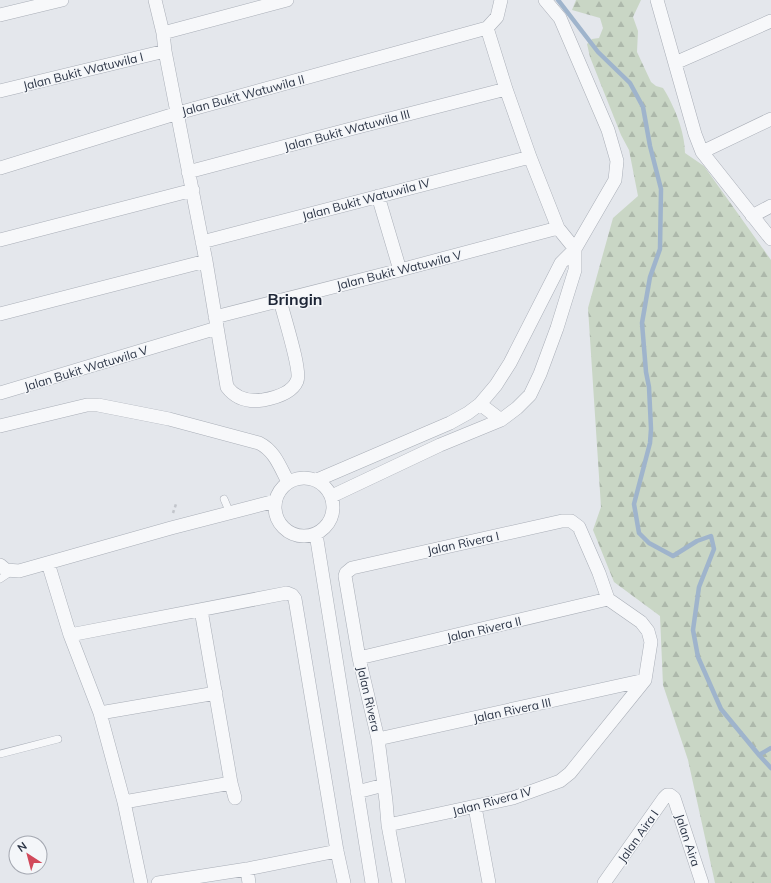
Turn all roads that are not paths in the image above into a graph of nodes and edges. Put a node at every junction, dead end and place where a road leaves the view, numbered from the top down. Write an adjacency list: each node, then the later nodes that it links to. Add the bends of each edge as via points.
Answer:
1 (62, 0): 7 (street)
2 (155, 0): 10 (street)
3 (287, 0): 10 (street)
4 (501, 0): 9 (street, via 497,17)
5 (545, 0): 29 (street, via 560,18 608,130 617,161 615,180)
6 (657, 0): 12 (street)
7 (0, 15)
8 (771, 21): 12 (street)
9 (487, 28): 13 (street); 15 (street, Jalan Bukit Watuwila II)
10 (163, 33): 11 (street)
11 (165, 51): 14 (street, Jalan Bukit Watuwila I); 15 (street)
12 (675, 63): 17 (street)
13 (506, 89): 18 (street); 20 (street, Jalan Bukit Watuwila III)
14 (0, 90)
15 (178, 113): 19 (street, Jalan Bukit Watuwila II); 20 (street)
16 (771, 119): 17 (street)
17 (702, 152): 24 (street)
18 (530, 157): 22 (street, Jalan Bukit Watuwila IV); 25 (street)
19 (0, 168)
20 (188, 172): 21 (street)
21 (193, 190): 26 (street); 28 (street)
22 (378, 196): 28 (street, Jalan Bukit Watuwila IV); 31 (street)
23 (771, 206): 24 (street)
24 (752, 216): 27 (street)
25 (558, 228): 29 (street); 31 (street, Jalan Bukit Watuwila V)
26 (0, 240)
27 (771, 240)
28 (202, 242): 30 (street)
29 (575, 249): 36 (street, via 561,264 510,363); 37 (street, via 575,270 540,374 530,395)
30 (206, 261): 33 (street); 34 (street)
31 (400, 270): 32 (street, Jalan Bukit Watuwila V)
32 (280, 300): 34 (street, Jalan Bukit Watuwila V); 34 (street, via 298,378 292,388 270,398 246,400 227,388)
33 (0, 314)
34 (216, 322): 35 (street, Jalan Bukit Watuwila V)
35 (0, 393)
36 (480, 404): 37 (street); 39 (street, via 450,423)
37 (501, 420): 41 (street, via 440,444)
38 (0, 426): 40 (street, via 87,405 109,406 259,443 274,455)
39 (317, 480): 40 (street, via 302,477); 41 (street)
40 (288, 482): 43 (street)
41 (332, 496): 45 (street, via 333,514 329,522)
42 (224, 499): 44 (lane)
43 (275, 501): 44 (street); 45 (street, via 278,522 288,532 302,536)
44 (230, 512): 46 (street)
45 (316, 534): 63 (street)
46 (48, 563): 48 (street, via 19,572); 53 (street)
47 (0, 565): 48 (street)
48 (12, 571): 50 (lane)
49 (346, 573): 51 (street, Jalan Rivera I, via 352,568 571,521 579,528); 54 (street, Jalan Rivera)
50 (0, 579)
51 (608, 599): 54 (street, Jalan Rivera II); 55 (street, via 641,622 648,631 651,642)
52 (201, 610): 53 (street); 56 (street); 69 (street, via 287,594 295,599)
53 (70, 635): 57 (street)
54 (359, 658): 59 (street, Jalan Rivera)
55 (645, 680): 59 (street, Jalan Rivera III); 67 (street, Jalan Rivera IV, via 560,781 513,798)
56 (216, 693): 57 (street); 61 (street)
57 (100, 713): 66 (street)
58 (58, 739): 60 (lane)
59 (378, 739): 62 (street, Jalan Rivera)
60 (0, 754)
61 (231, 783): 64 (street); 66 (street)
62 (384, 785): 63 (street); 68 (street, Jalan Rivera)
63 (357, 792): 76 (street)
64 (235, 798)
65 (674, 798): 71 (street, Jalan Aira); 79 (street, Jalan Aira I, via 670,795 664,798)
66 (124, 802): 72 (street)
67 (475, 807): 68 (street, Jalan Rivera IV); 78 (street)
68 (388, 825): 77 (street, Jalan Rivera)
69 (337, 851): 70 (street); 75 (street)
70 (247, 869): 73 (street); 74 (street)
71 (699, 881)
72 (141, 883)
73 (158, 883)
74 (249, 883)
75 (344, 883)
76 (372, 883)
77 (399, 883)
78 (489, 883)
79 (604, 883)

